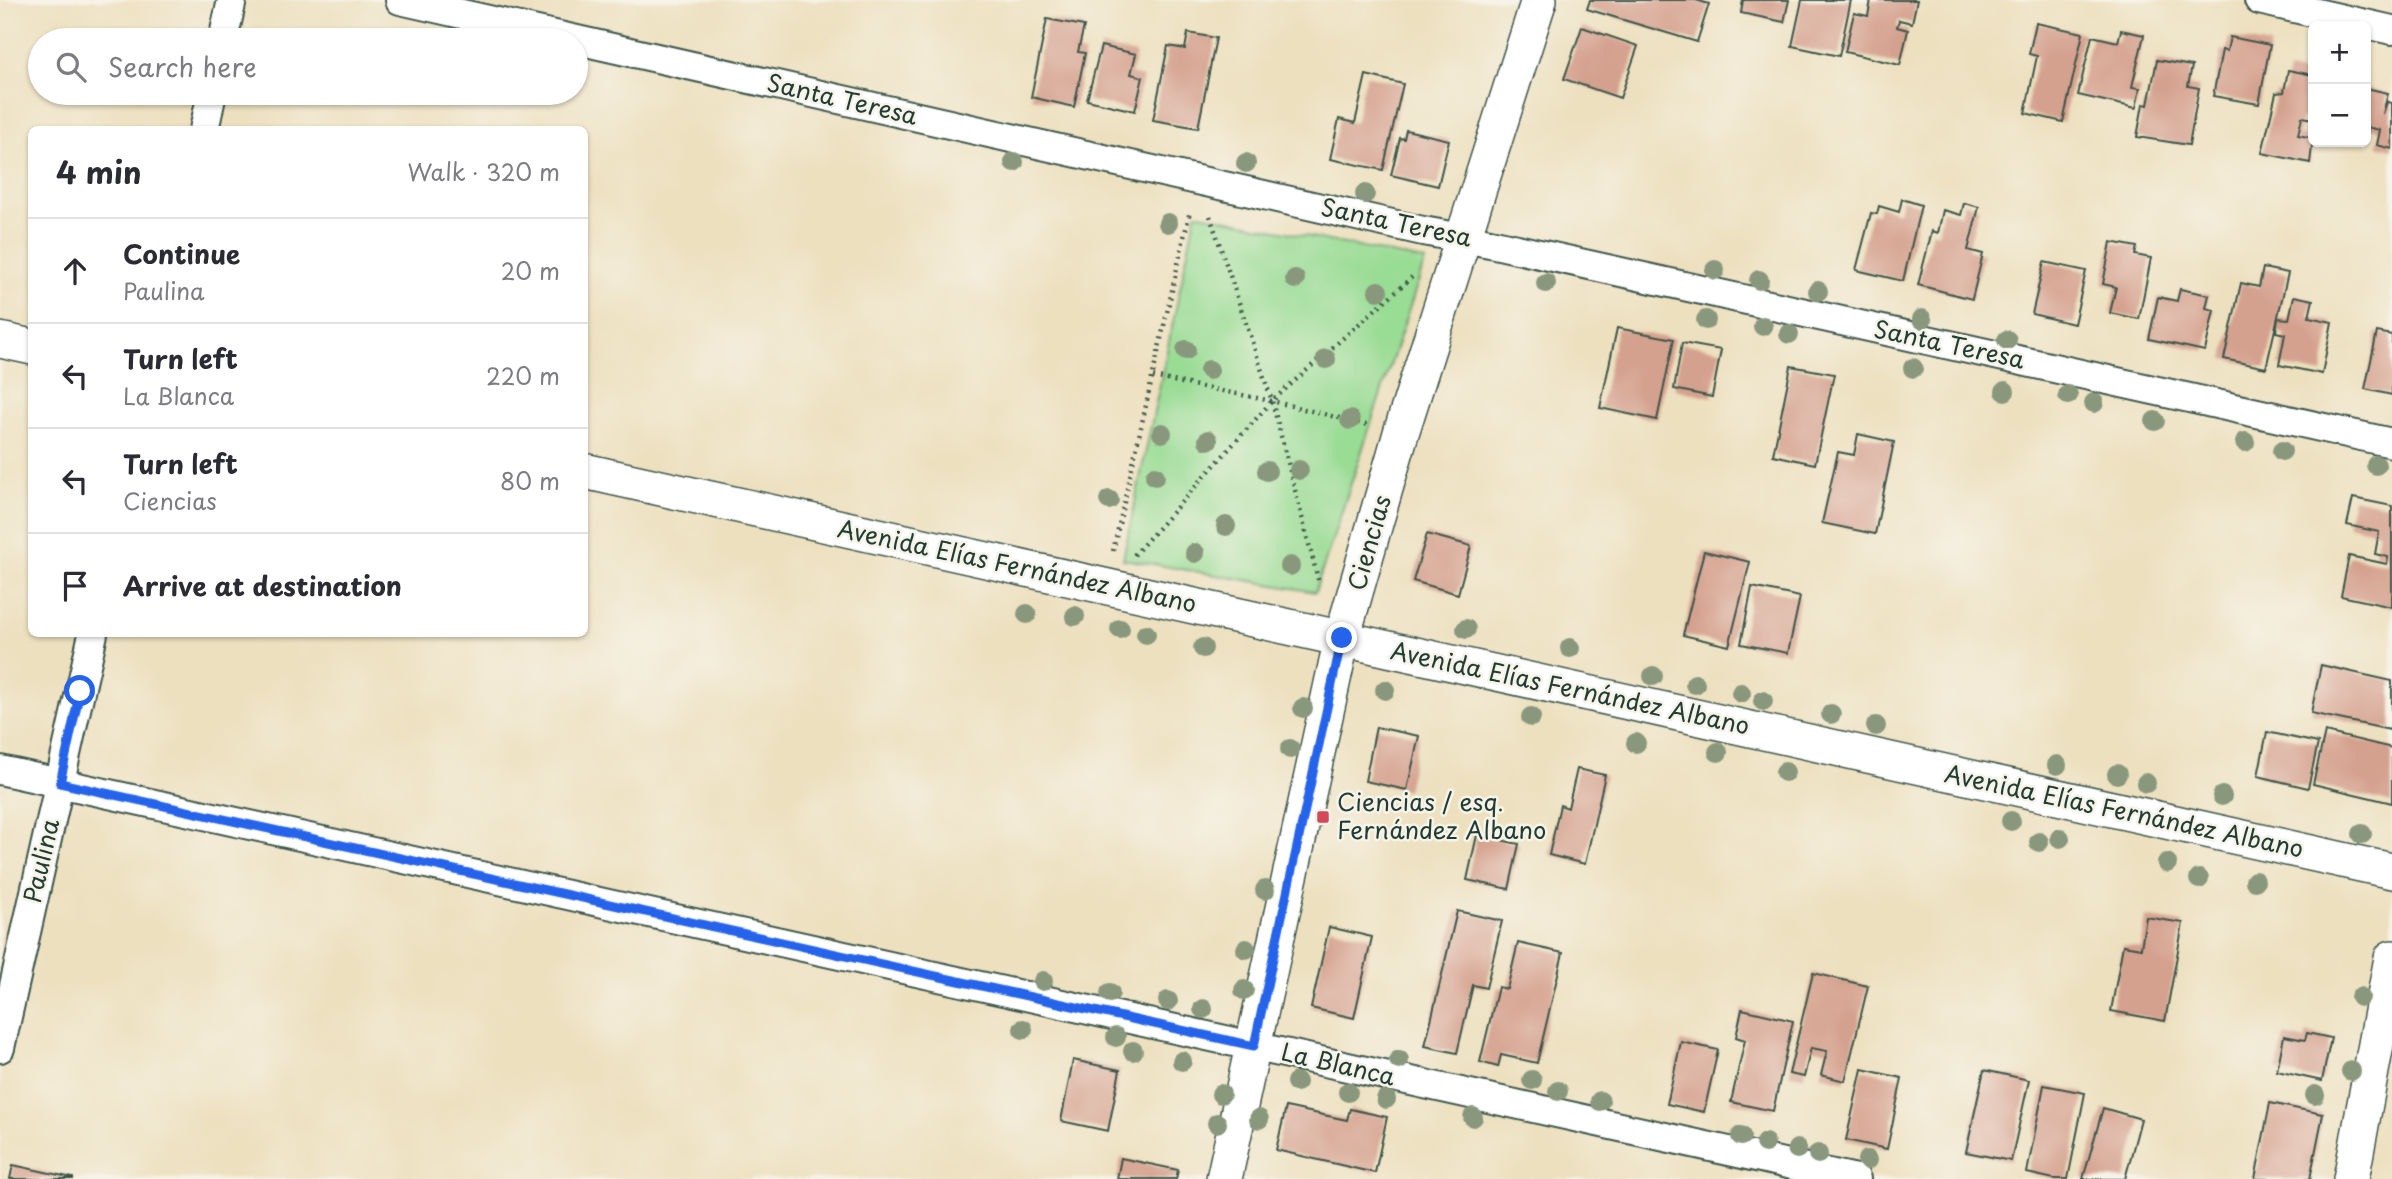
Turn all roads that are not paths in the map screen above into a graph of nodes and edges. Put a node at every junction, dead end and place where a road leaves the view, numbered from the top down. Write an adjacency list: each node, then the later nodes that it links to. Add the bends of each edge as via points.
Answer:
1 (232, 0): 5 (street)
2 (400, 0): 6 (street, Santa Teresa)
3 (1539, 0): 11 (street, Ciencias)
4 (2259, 0): 7 (street)
5 (226, 28)
6 (524, 28)
7 (2392, 30)
8 (588, 42): 11 (street, Santa Teresa, via 1197,180)
9 (209, 105): 10 (street)
10 (205, 126)
11 (1458, 254): 14 (street, Santa Teresa); 17 (street, Ciencias)
12 (0, 340): 13 (street)
13 (28, 346)
14 (2392, 443)
15 (588, 472): 17 (street, Avenida Elías Fernández Albano)
16 (92, 637): 19 (street, Paulina)
17 (1342, 638): 20 (street, Avenida Elías Fernández Albano); 22 (street, Ciencias)
18 (0, 770): 19 (street, La Blanca)
19 (60, 783): 22 (street, La Blanca); 23 (street, Paulina)
20 (2392, 871)
21 (2392, 958): 26 (street)
22 (1254, 1046): 24 (street, Ciencias); 25 (street, La Blanca)
23 (0, 1048)
24 (1224, 1179)
25 (1856, 1179)
26 (2351, 1179)

